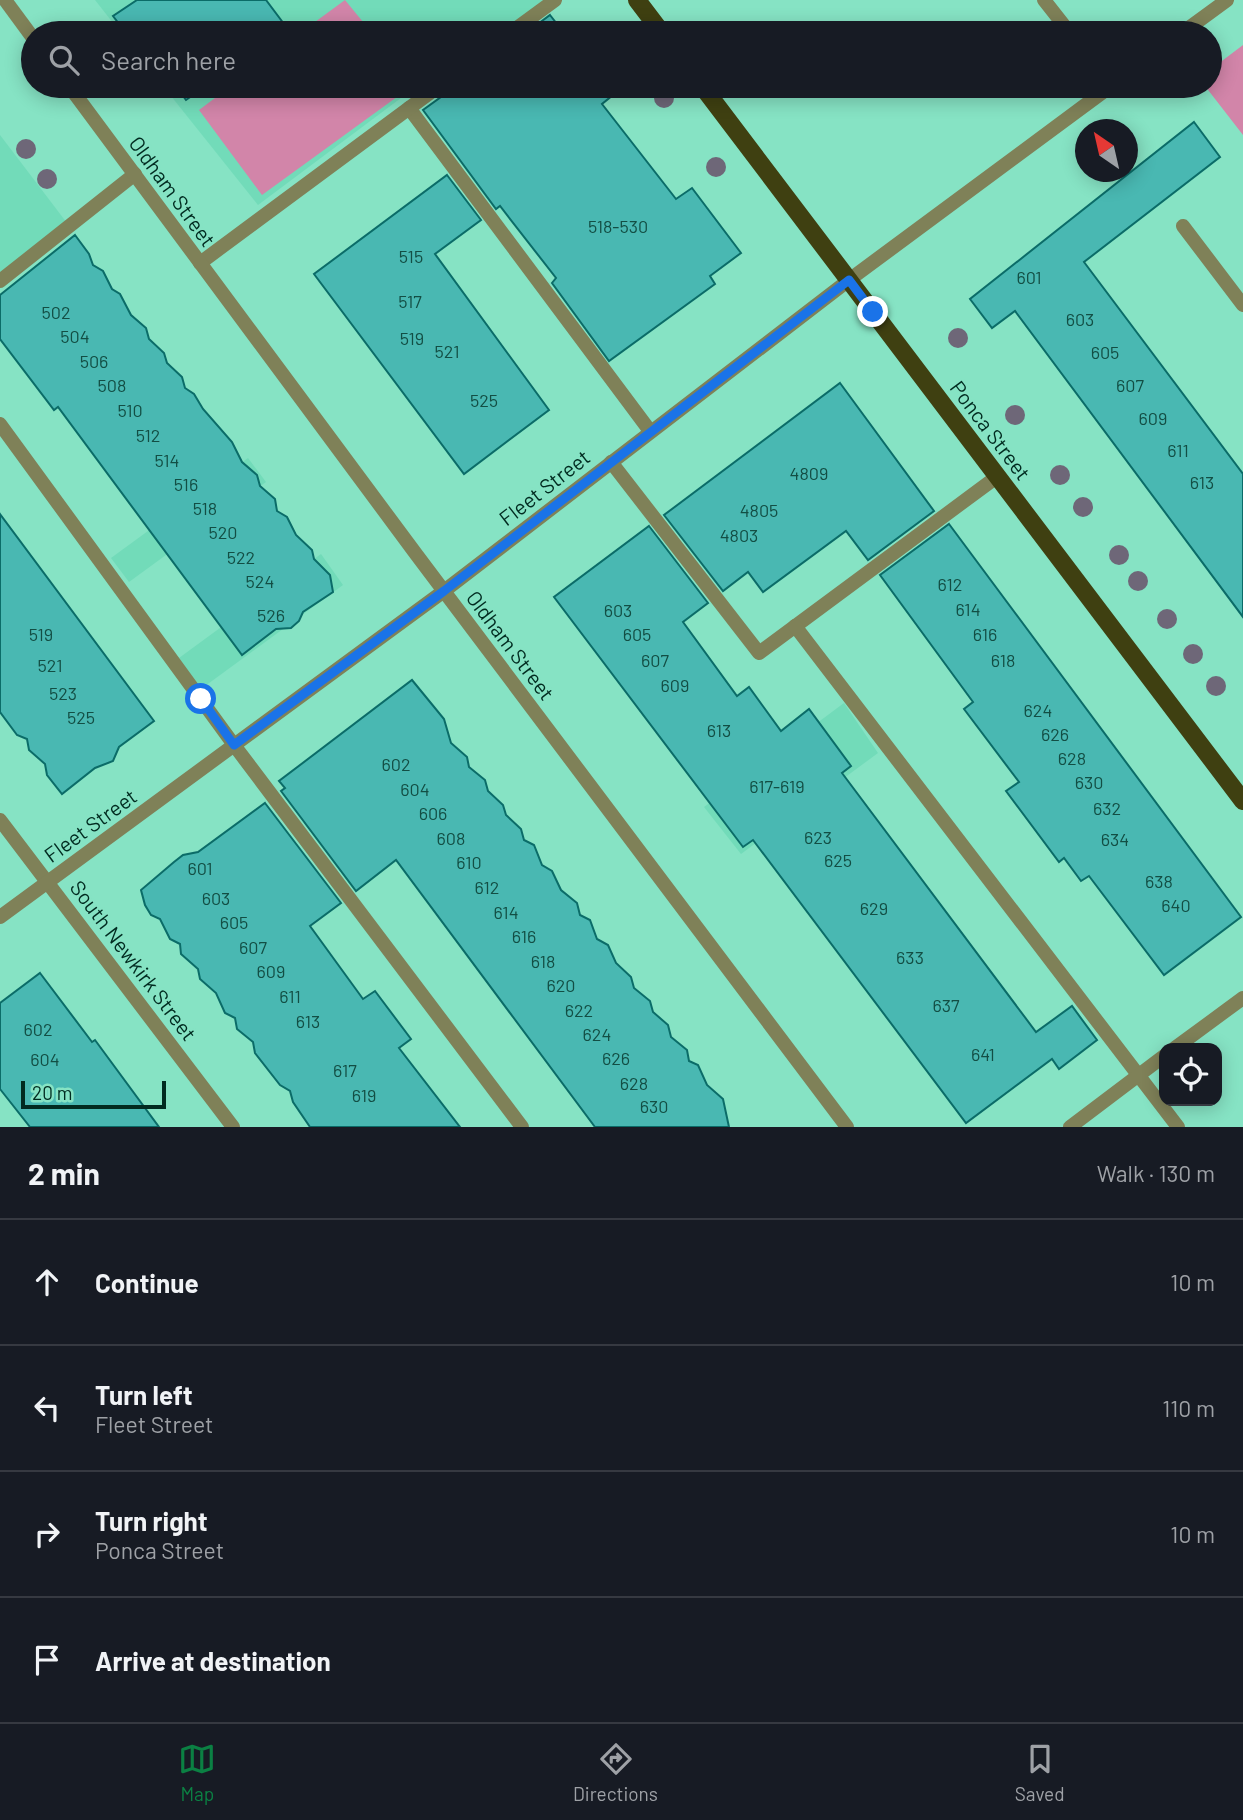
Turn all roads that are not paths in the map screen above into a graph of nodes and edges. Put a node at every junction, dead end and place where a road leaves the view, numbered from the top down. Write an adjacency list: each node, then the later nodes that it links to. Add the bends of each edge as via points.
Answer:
1 (5, 0): 10 (street)
2 (555, 0): 6 (street)
3 (637, 0): 7 (main road)
4 (1044, 0): 8 (street)
5 (1227, 0): 9 (street)
6 (526, 21)
7 (654, 21)
8 (1061, 21)
9 (1198, 21)
10 (21, 22)
11 (78, 98): 16 (street, Oldham Street)
12 (423, 98): 15 (street)
13 (711, 98): 19 (main road, Ponca Street)
14 (1095, 98): 19 (street, Fleet Street)
15 (409, 108): 18 (street); 23 (street)
16 (135, 174): 18 (street, Oldham Street); 20 (street)
17 (1183, 226): 21 (street)
18 (200, 263): 26 (street, Oldham Street)
19 (849, 280): 23 (street, Fleet Street); 25 (main road, Ponca Street)
20 (0, 281)
21 (1243, 305)
22 (0, 424): 28 (street)
23 (650, 431): 24 (street, Fleet Street)
24 (611, 462): 26 (street, Fleet Street); 27 (street, via 759,653)
25 (998, 476): 27 (street); 29 (main road, Ponca Street)
26 (444, 591): 28 (street, Fleet Street); 39 (street, Oldham Street)
27 (795, 626): 36 (street)
28 (234, 745): 31 (street, Fleet Street); 38 (street)
29 (1243, 802)
30 (0, 820): 31 (street, South Newkirk Street)
31 (48, 881): 32 (street, Fleet Street); 37 (street, South Newkirk Street)
32 (0, 917)
33 (1243, 998): 34 (street)
34 (1182, 1043)
35 (1159, 1060): 36 (street)
36 (1138, 1075): 40 (street); 41 (street)
37 (233, 1127)
38 (522, 1127)
39 (847, 1127)
40 (1070, 1127)
41 (1178, 1127)

